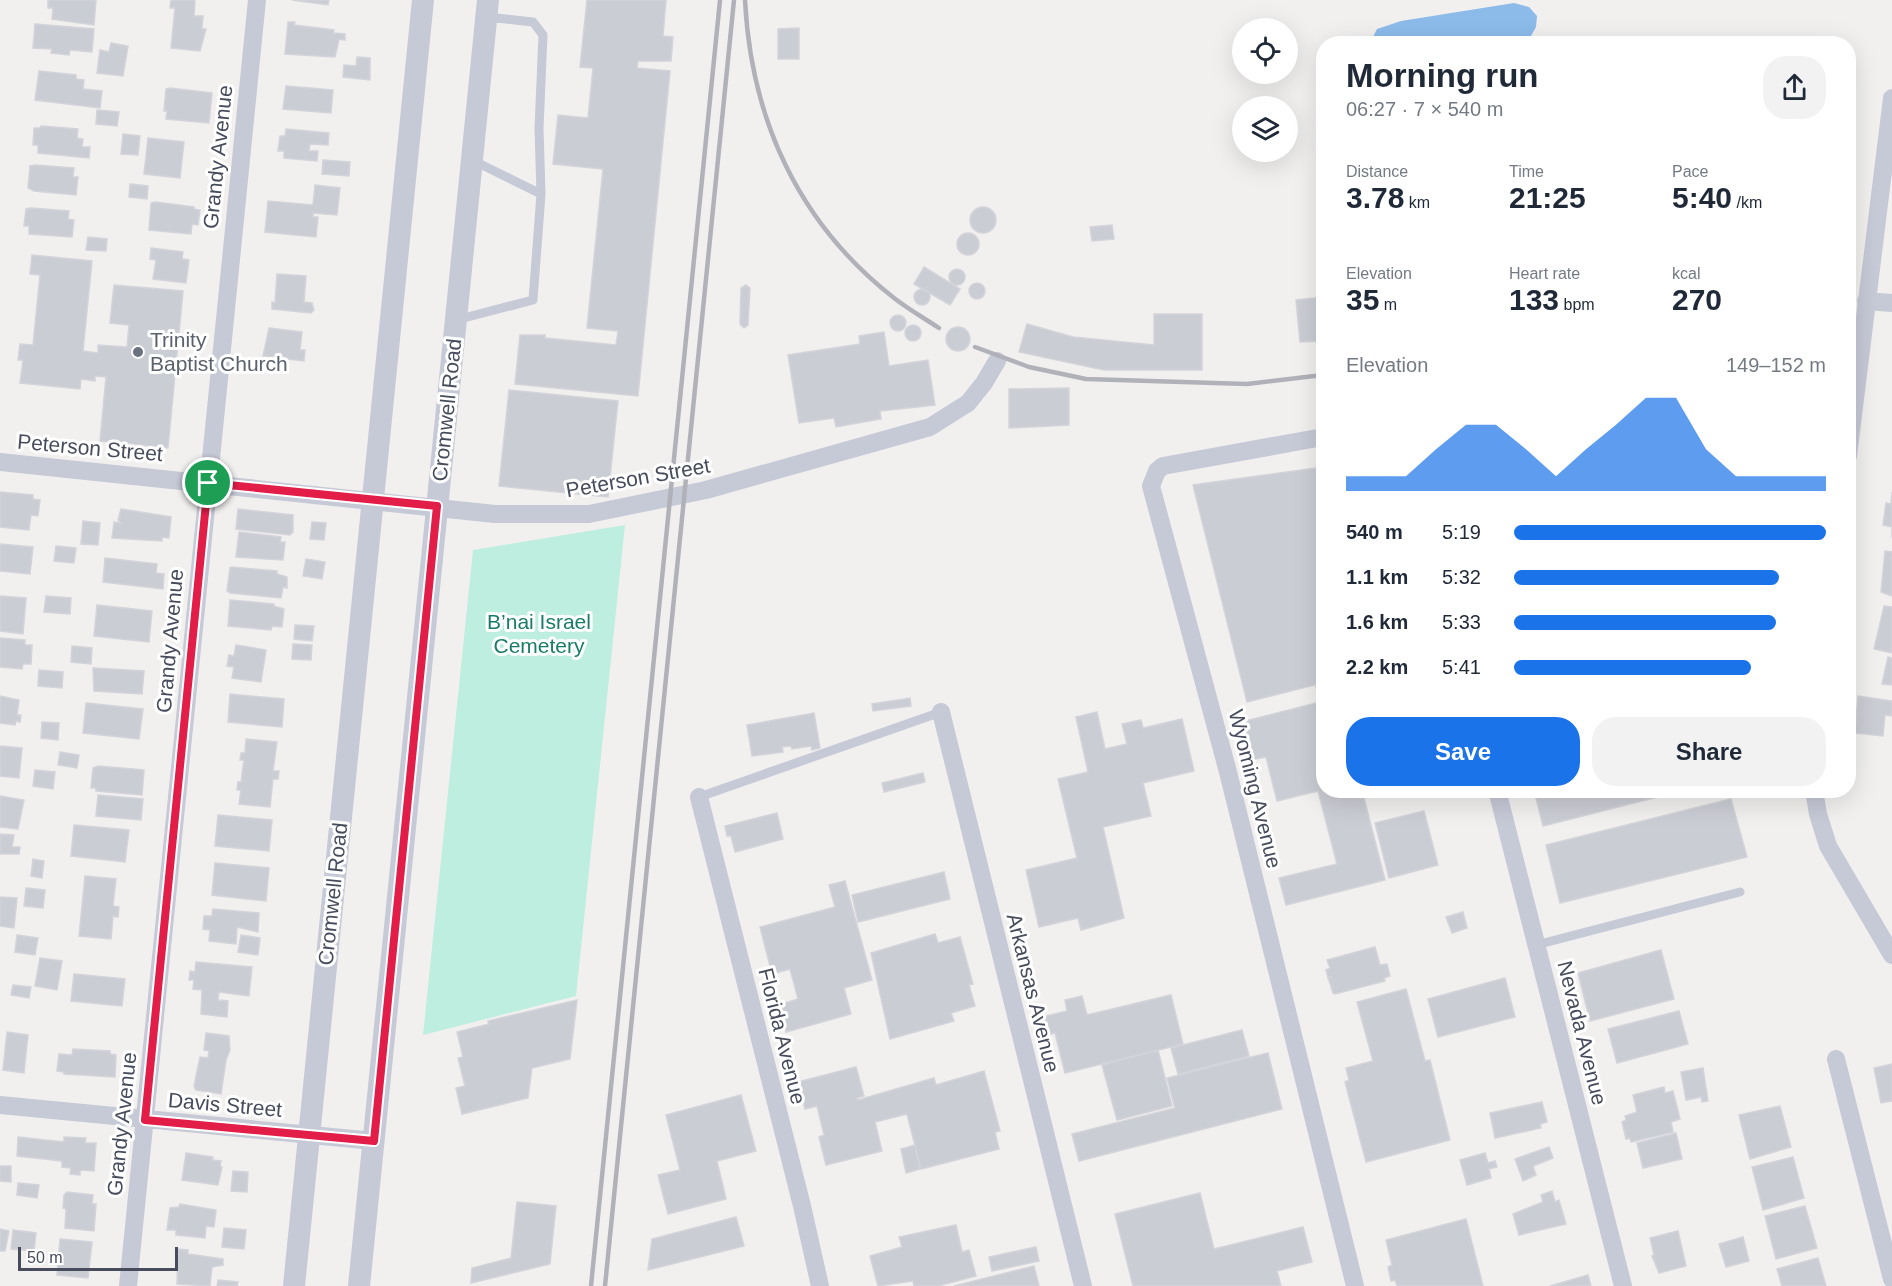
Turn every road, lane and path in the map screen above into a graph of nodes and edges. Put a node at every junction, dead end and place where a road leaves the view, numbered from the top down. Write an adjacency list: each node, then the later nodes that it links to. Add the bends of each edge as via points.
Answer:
1 (256, 0): 14 (street, Grandy Avenue)
2 (423, 0): 15 (street, Cromwell Road)
3 (487, 8): 5 (street, Cromwell Road); 6 (lane, via 533,22 543,35)
4 (1892, 98): 7 (street)
5 (472, 160): 6 (lane); 9 (street, Cromwell Road)
6 (541, 194): 9 (lane, via 533,300)
7 (1866, 300): 8 (street); 11 (street)
8 (1892, 303)
9 (456, 320): 16 (street, Cromwell Road)
10 (996, 361): 16 (street, Peterson Street, via 968,403 930,427 706,490 589,514 495,514)
11 (1856, 387)
12 (1316, 438): 35 (street, Wyoming Avenue, via 1163,466 1156,471 1151,486 1228,772)
13 (0, 462): 14 (street, Peterson Street)
14 (208, 483): 15 (street, Peterson Street); 26 (street, Grandy Avenue)
15 (373, 500): 16 (street, Peterson Street); 27 (street, Cromwell Road)
16 (437, 506): 28 (street, Cromwell Road)
17 (941, 712): 18 (lane); 34 (street, Arkansas Avenue)
18 (699, 797): 33 (street, Florida Avenue)
19 (1499, 798): 22 (street, Nevada Avenue)
20 (1815, 798): 23 (street, via 1828,846)
21 (1740, 892): 22 (lane)
22 (1536, 945): 36 (street, Nevada Avenue)
23 (1892, 955)
24 (1836, 1059): 29 (street)
25 (0, 1105): 26 (street, Davis Street)
26 (145, 1120): 27 (street, Davis Street); 30 (street, Grandy Avenue)
27 (309, 1135): 28 (street, Davis Street); 31 (street, Cromwell Road)
28 (374, 1141): 32 (street, Cromwell Road)
29 (1892, 1280)
30 (128, 1286)
31 (294, 1286)
32 (359, 1286)
33 (820, 1286)
34 (1083, 1286)
35 (1355, 1286)
36 (1623, 1286)

